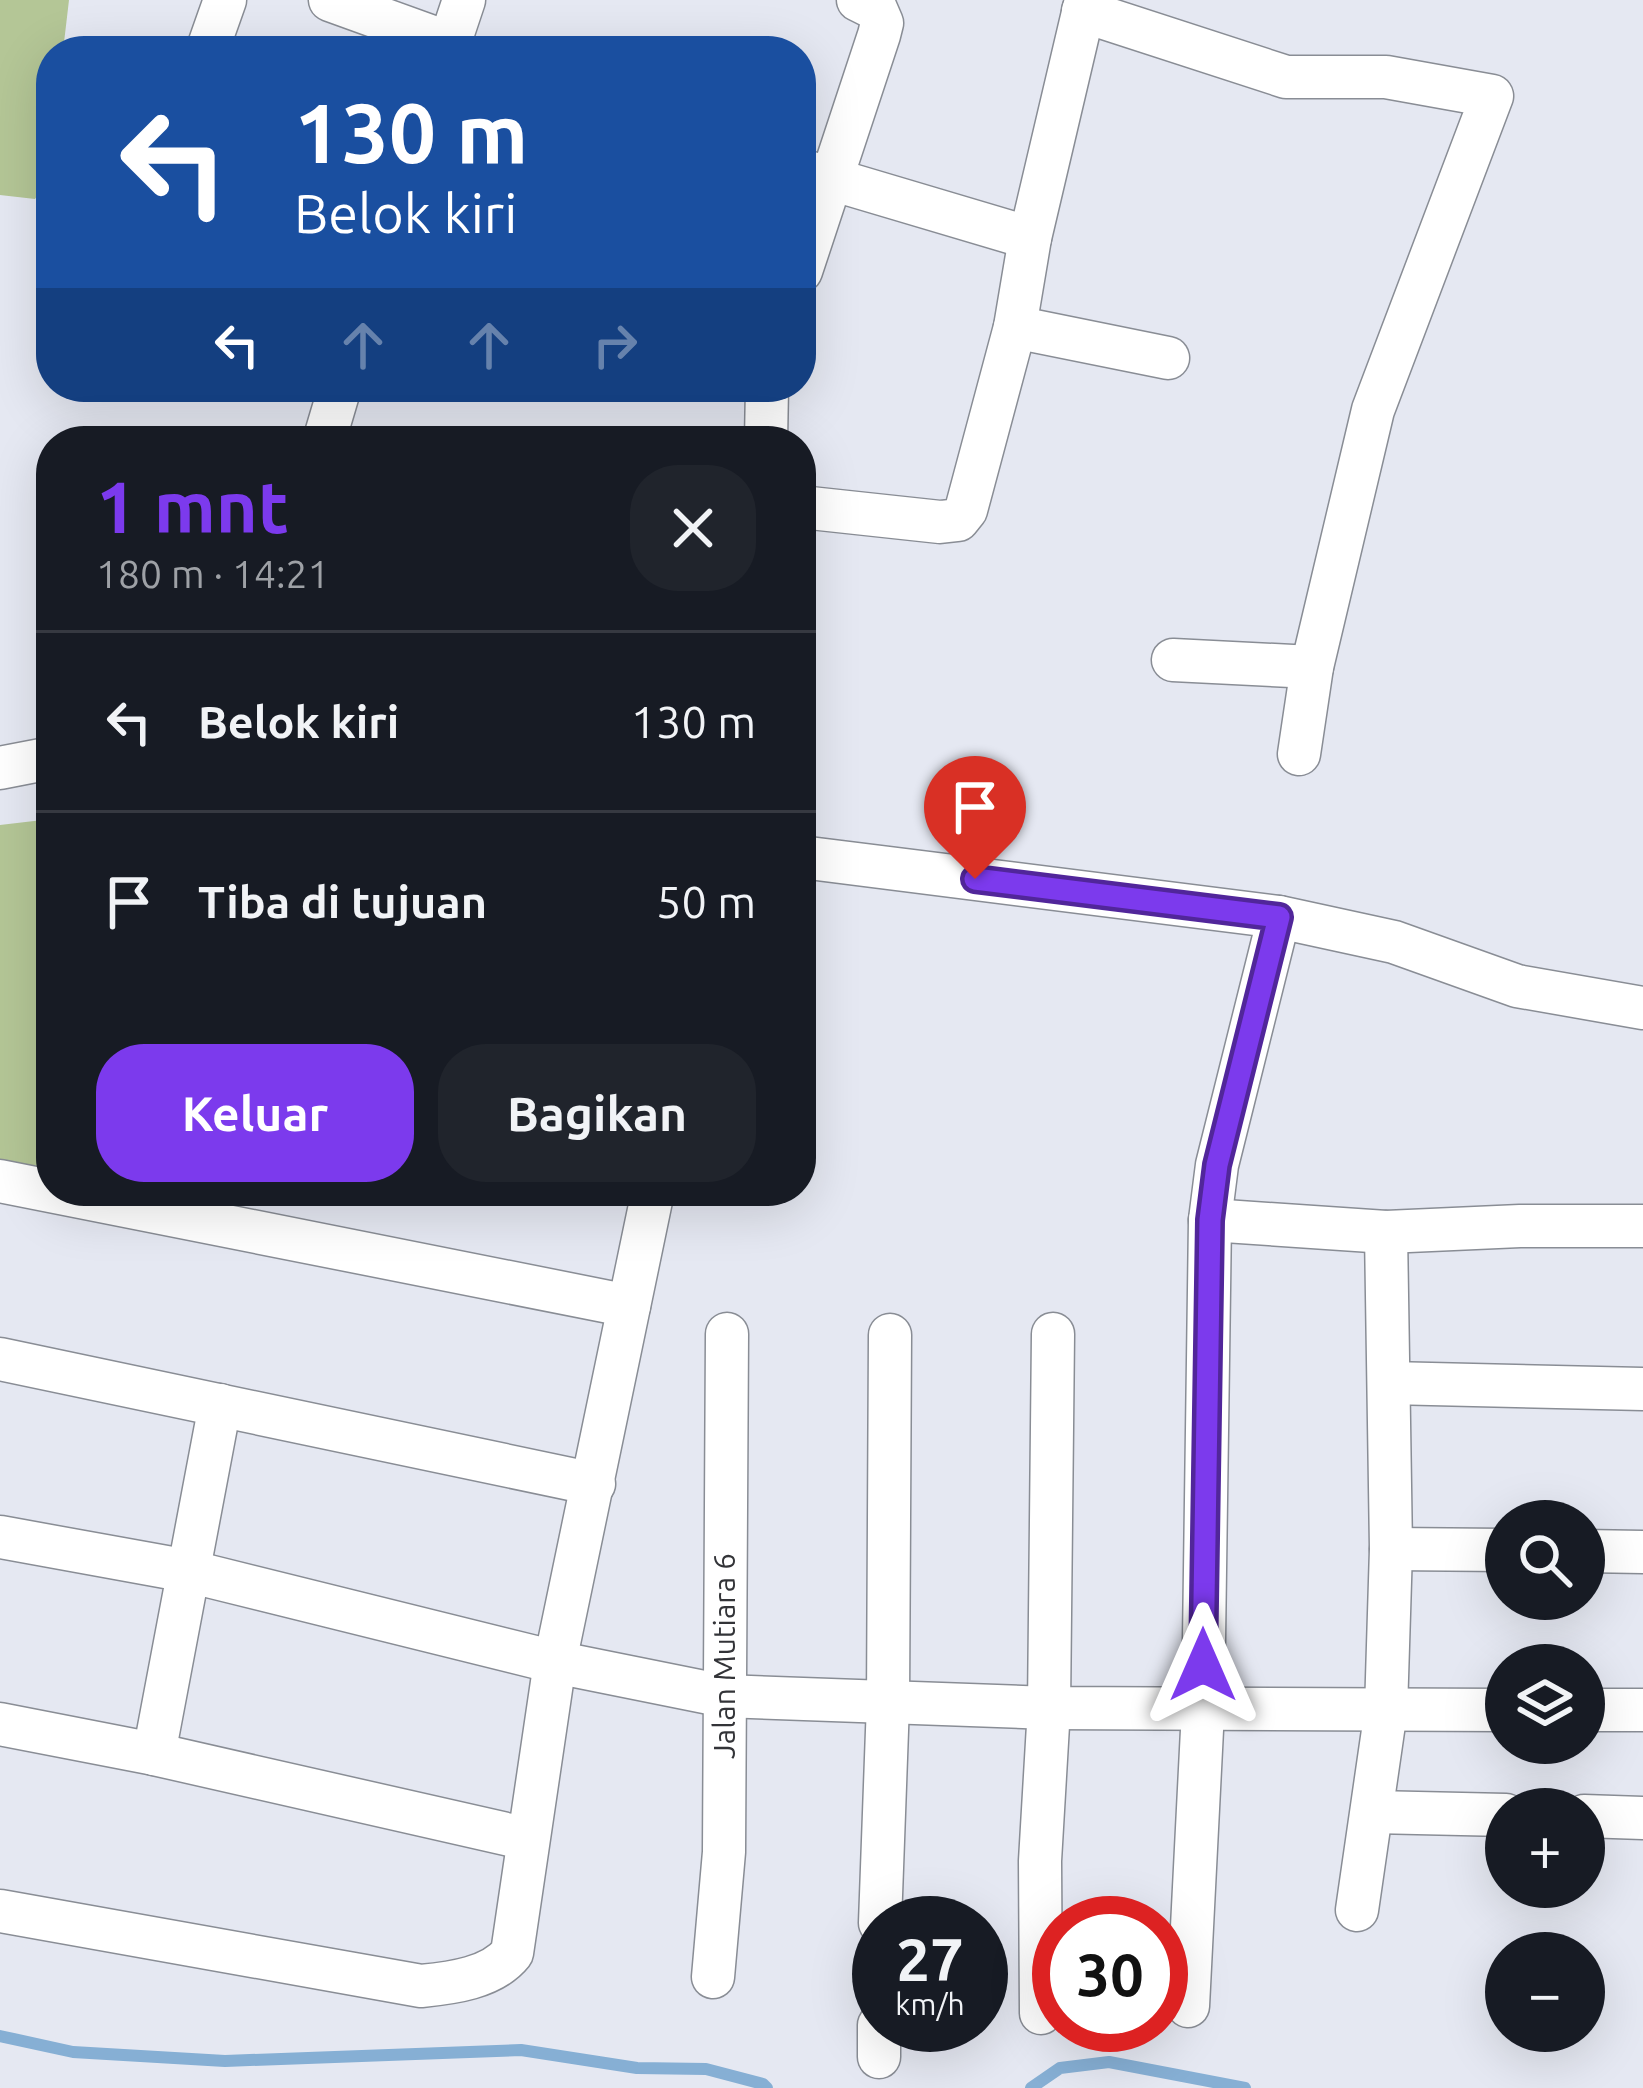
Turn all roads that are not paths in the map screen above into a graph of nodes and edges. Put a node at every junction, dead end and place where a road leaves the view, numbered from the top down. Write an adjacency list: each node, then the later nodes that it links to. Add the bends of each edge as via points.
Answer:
1 (225, 0): 6 (street)
2 (330, 0): 7 (street)
3 (464, 0): 8 (street)
4 (858, 0): 9 (street, via 882,22)
5 (1084, 5): 10 (street); 15 (street, via 1286,77 1386,77 1492,96 1373,410)
6 (212, 36)
7 (420, 36)
8 (452, 36)
9 (817, 175): 10 (street)
10 (1030, 238): 11 (street)
11 (1016, 327): 12 (street); 13 (street, via 958,520)
12 (1168, 358)
13 (816, 509)
14 (1173, 660): 15 (street)
15 (1312, 667): 16 (street)
16 (1299, 754)
17 (36, 761): 18 (street)
18 (0, 768)
19 (816, 859): 20 (street)
20 (1279, 917): 21 (street, via 1394,942 1517,986); 26 (street)
21 (1643, 1008)
22 (0, 1181): 23 (street)
23 (36, 1188)
24 (126, 1206): 29 (street)
25 (650, 1206): 29 (street)
26 (1210, 1220): 28 (street); 48 (street)
27 (1643, 1226): 28 (street)
28 (1386, 1232): 34 (street)
29 (629, 1306): 37 (street)
30 (727, 1334): 45 (street, Jalan Mutiara 6)
31 (1052, 1334): 47 (street)
32 (890, 1335): 46 (street)
33 (0, 1359): 36 (street)
34 (1389, 1383): 35 (street); 39 (street)
35 (1643, 1389)
36 (220, 1405): 37 (street); 43 (street)
37 (594, 1484): 44 (street)
38 (0, 1538): 43 (street)
39 (1391, 1549): 40 (street); 49 (street)
40 (1485, 1550)
41 (1605, 1551): 42 (street)
42 (1643, 1552)
43 (188, 1571): 44 (street); 54 (street)
44 (555, 1662): 45 (street); 59 (street)
45 (724, 1696): 46 (street); 64 (street, Jalan Mutiara 6, via 724,1852)
46 (888, 1703): 47 (street); 60 (street)
47 (1049, 1708): 48 (street); 61 (street)
48 (1203, 1710): 49 (street); 65 (street)
49 (1386, 1710): 50 (street); 55 (street)
50 (1485, 1710)
51 (1605, 1710): 52 (street)
52 (1643, 1710)
53 (0, 1724): 54 (street)
54 (154, 1754): 59 (street)
55 (1373, 1812): 56 (street); 62 (street)
56 (1485, 1815)
57 (1605, 1817): 58 (street)
58 (1643, 1818)
59 (528, 1840): 63 (street, via 512,1952 453,1983 421,1986)
60 (881, 1896)
61 (1040, 1896)
62 (1357, 1910)
63 (0, 1911)
64 (713, 1977)
65 (1188, 2006)

